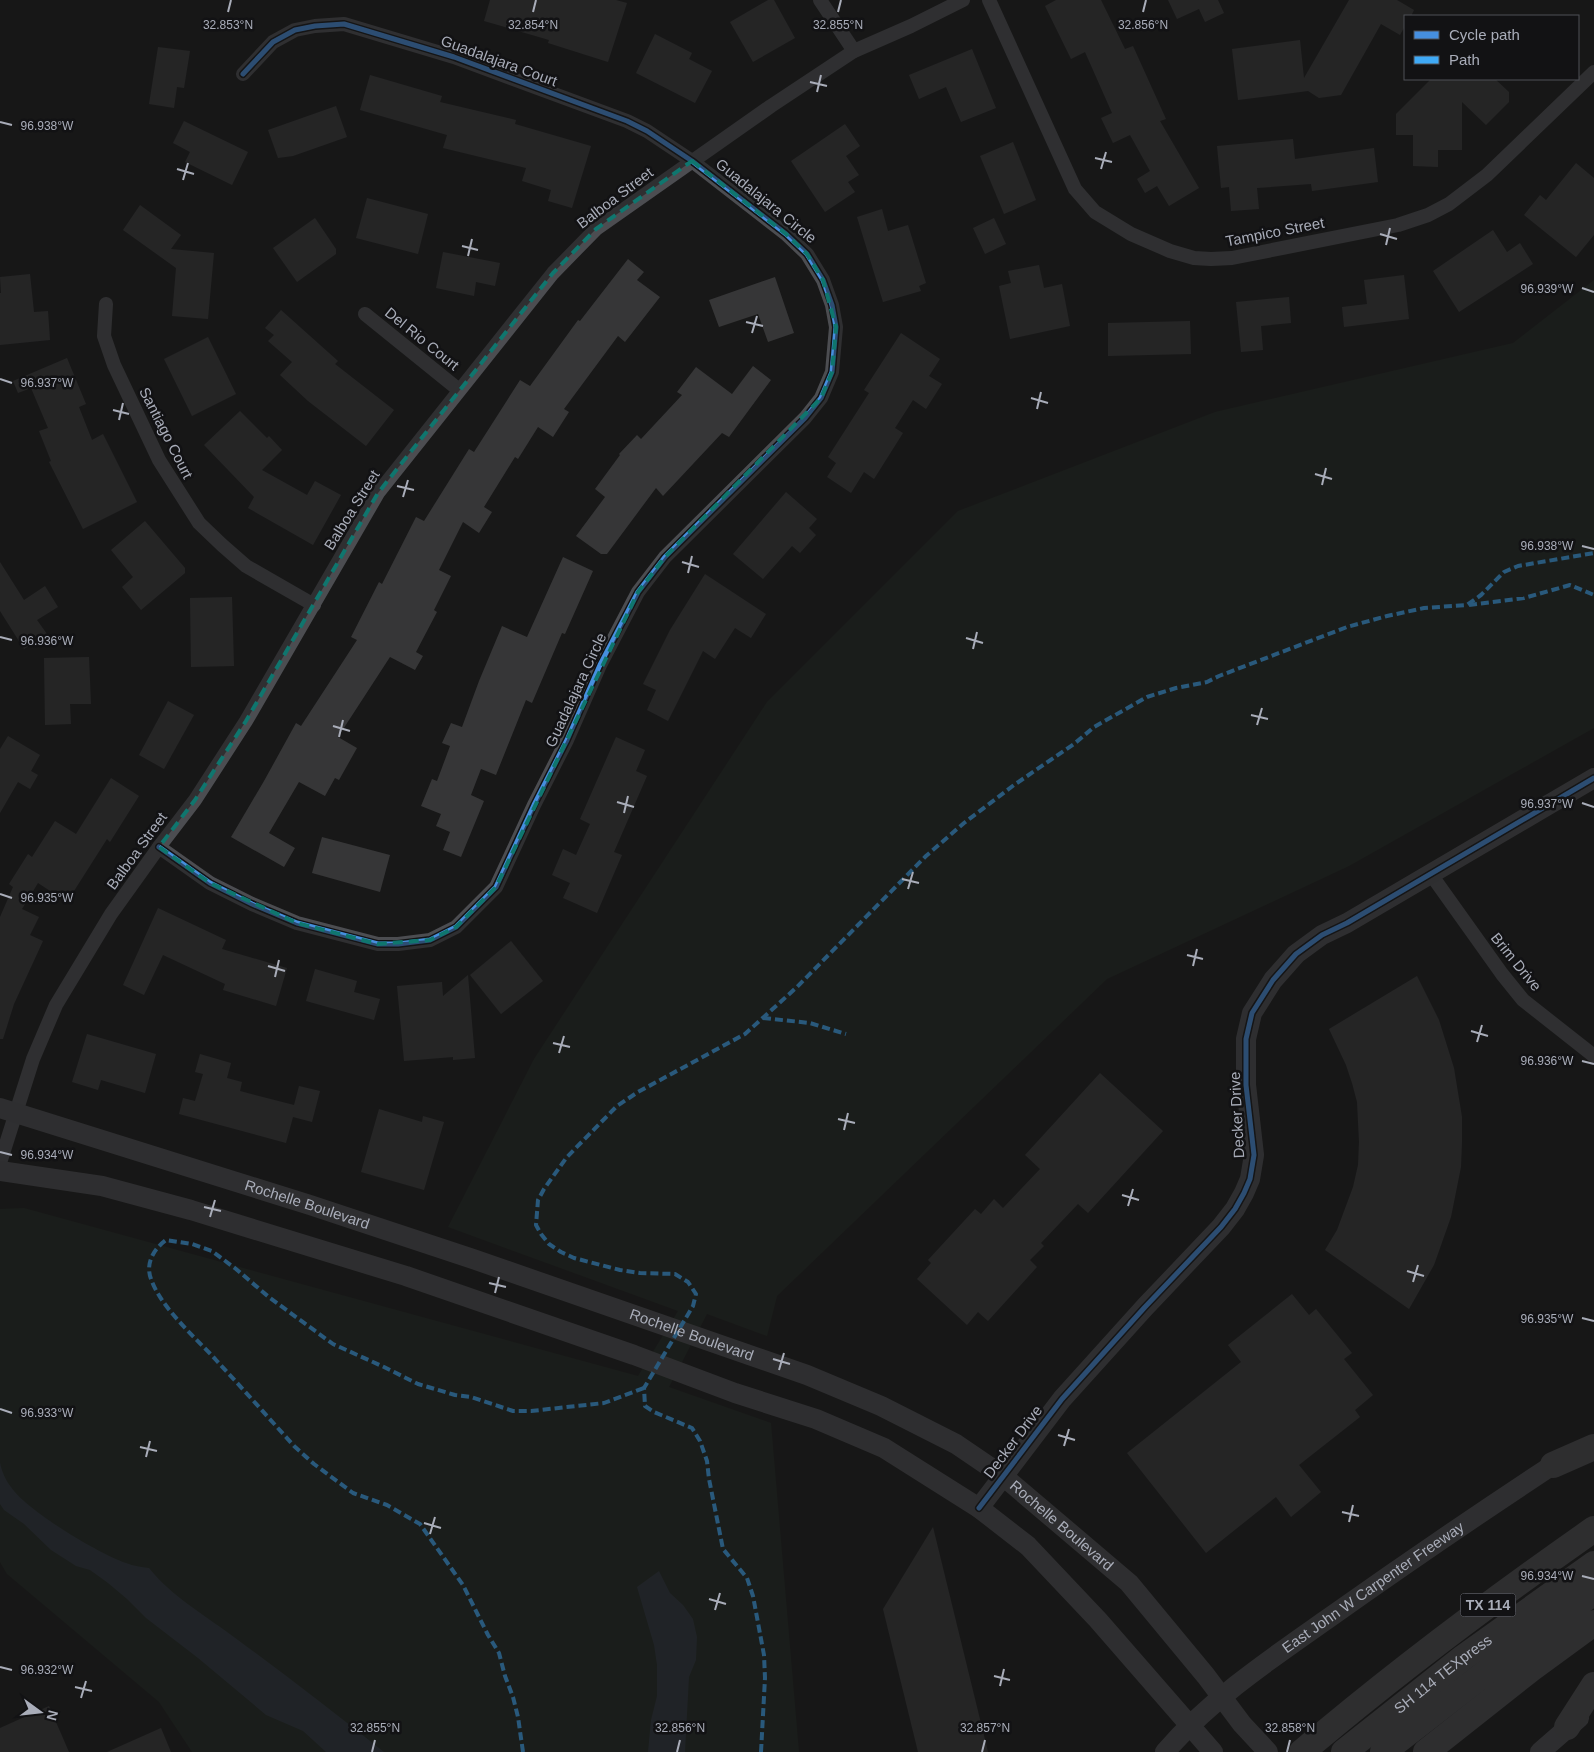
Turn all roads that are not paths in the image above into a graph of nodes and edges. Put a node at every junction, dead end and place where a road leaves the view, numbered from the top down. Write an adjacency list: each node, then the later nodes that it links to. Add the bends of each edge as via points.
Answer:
1 (820, 0): 4 (street)
2 (963, 0): 4 (street, Balboa Street)
3 (989, 0): 5 (street, Tampico Street, via 1075,189 1095,212 1131,234 1194,258 1232,258 1398,225 1428,215 1449,204 1487,175)
4 (854, 51): 7 (street, Balboa Street)
5 (1594, 72)
6 (243, 74): 7 (street, Guadalajara Court, via 273,42 295,30 344,24 454,57 627,121)
7 (692, 161): 10 (street, Balboa Street, via 596,229 553,273); 13 (street, Guadalajara Circle, via 807,254 823,280 832,304 836,327 832,372 821,398 805,418 665,557 638,592 600,665 496,887 456,927 430,940 378,944 297,923 252,904 210,883)
8 (106, 304): 11 (street, Santiago Court, via 104,336 114,365 159,460 199,523 246,566)
9 (365, 314): 10 (street, Del Rio Court)
10 (459, 390): 11 (street, Balboa Street, via 378,493)
11 (314, 605): 13 (street, Balboa Street, via 246,721 195,800)
12 (1594, 778): 14 (main road, Decker Drive)
13 (159, 847): 16 (street, Balboa Street, via 111,914 56,1004)
14 (1430, 873): 15 (street, Brim Drive, via 1523,1000); 22 (main road, Decker Drive, via 1322,935 1296,954 1273,980 1252,1013 1246,1039 1246,1085 1254,1155 1244,1193 1221,1227 1062,1399)
15 (1594, 1056)
16 (8, 1110): 17 (street, Balboa Street); 22 (main road, Rochelle Boulevard, via 473,1259 807,1375 956,1444)
17 (0, 1163)
18 (0, 1171): 23 (main road, via 102,1186 406,1276 816,1419 884,1448)
19 (1594, 1439): 21 (main road, East John W Carpenter Freeway)
20 (1594, 1447): 21 (highway)
21 (1554, 1465): 29 (main road, East John W Carpenter Freeway, via 1405,1564)
22 (1003, 1476): 23 (main road, Decker Drive); 29 (main road, Rochelle Boulevard, via 1129,1583)
23 (978, 1508): 31 (main road, via 1028,1546 1098,1620)
24 (1594, 1529): 36 (highway, TX 114, via 1512,1587)
25 (1594, 1564): 37 (highway, SH 114 TEXpress, via 1464,1657)
26 (1594, 1592): 38 (highway, SH 114 TEXpress)
27 (1594, 1623): 39 (highway)
28 (1594, 1685): 32 (highway)
29 (1222, 1696): 31 (main road, East John W Carpenter Freeway); 35 (main road, Rochelle Boulevard)
30 (1594, 1706): 32 (main road)
31 (1188, 1726): 33 (main road); 34 (main road, East John W Carpenter Freeway)
32 (1568, 1727): 40 (main road)
33 (1209, 1747)
34 (1165, 1752)
35 (1268, 1752)
36 (1302, 1752)
37 (1344, 1752)
38 (1384, 1752)
39 (1426, 1752)
40 (1540, 1752)

